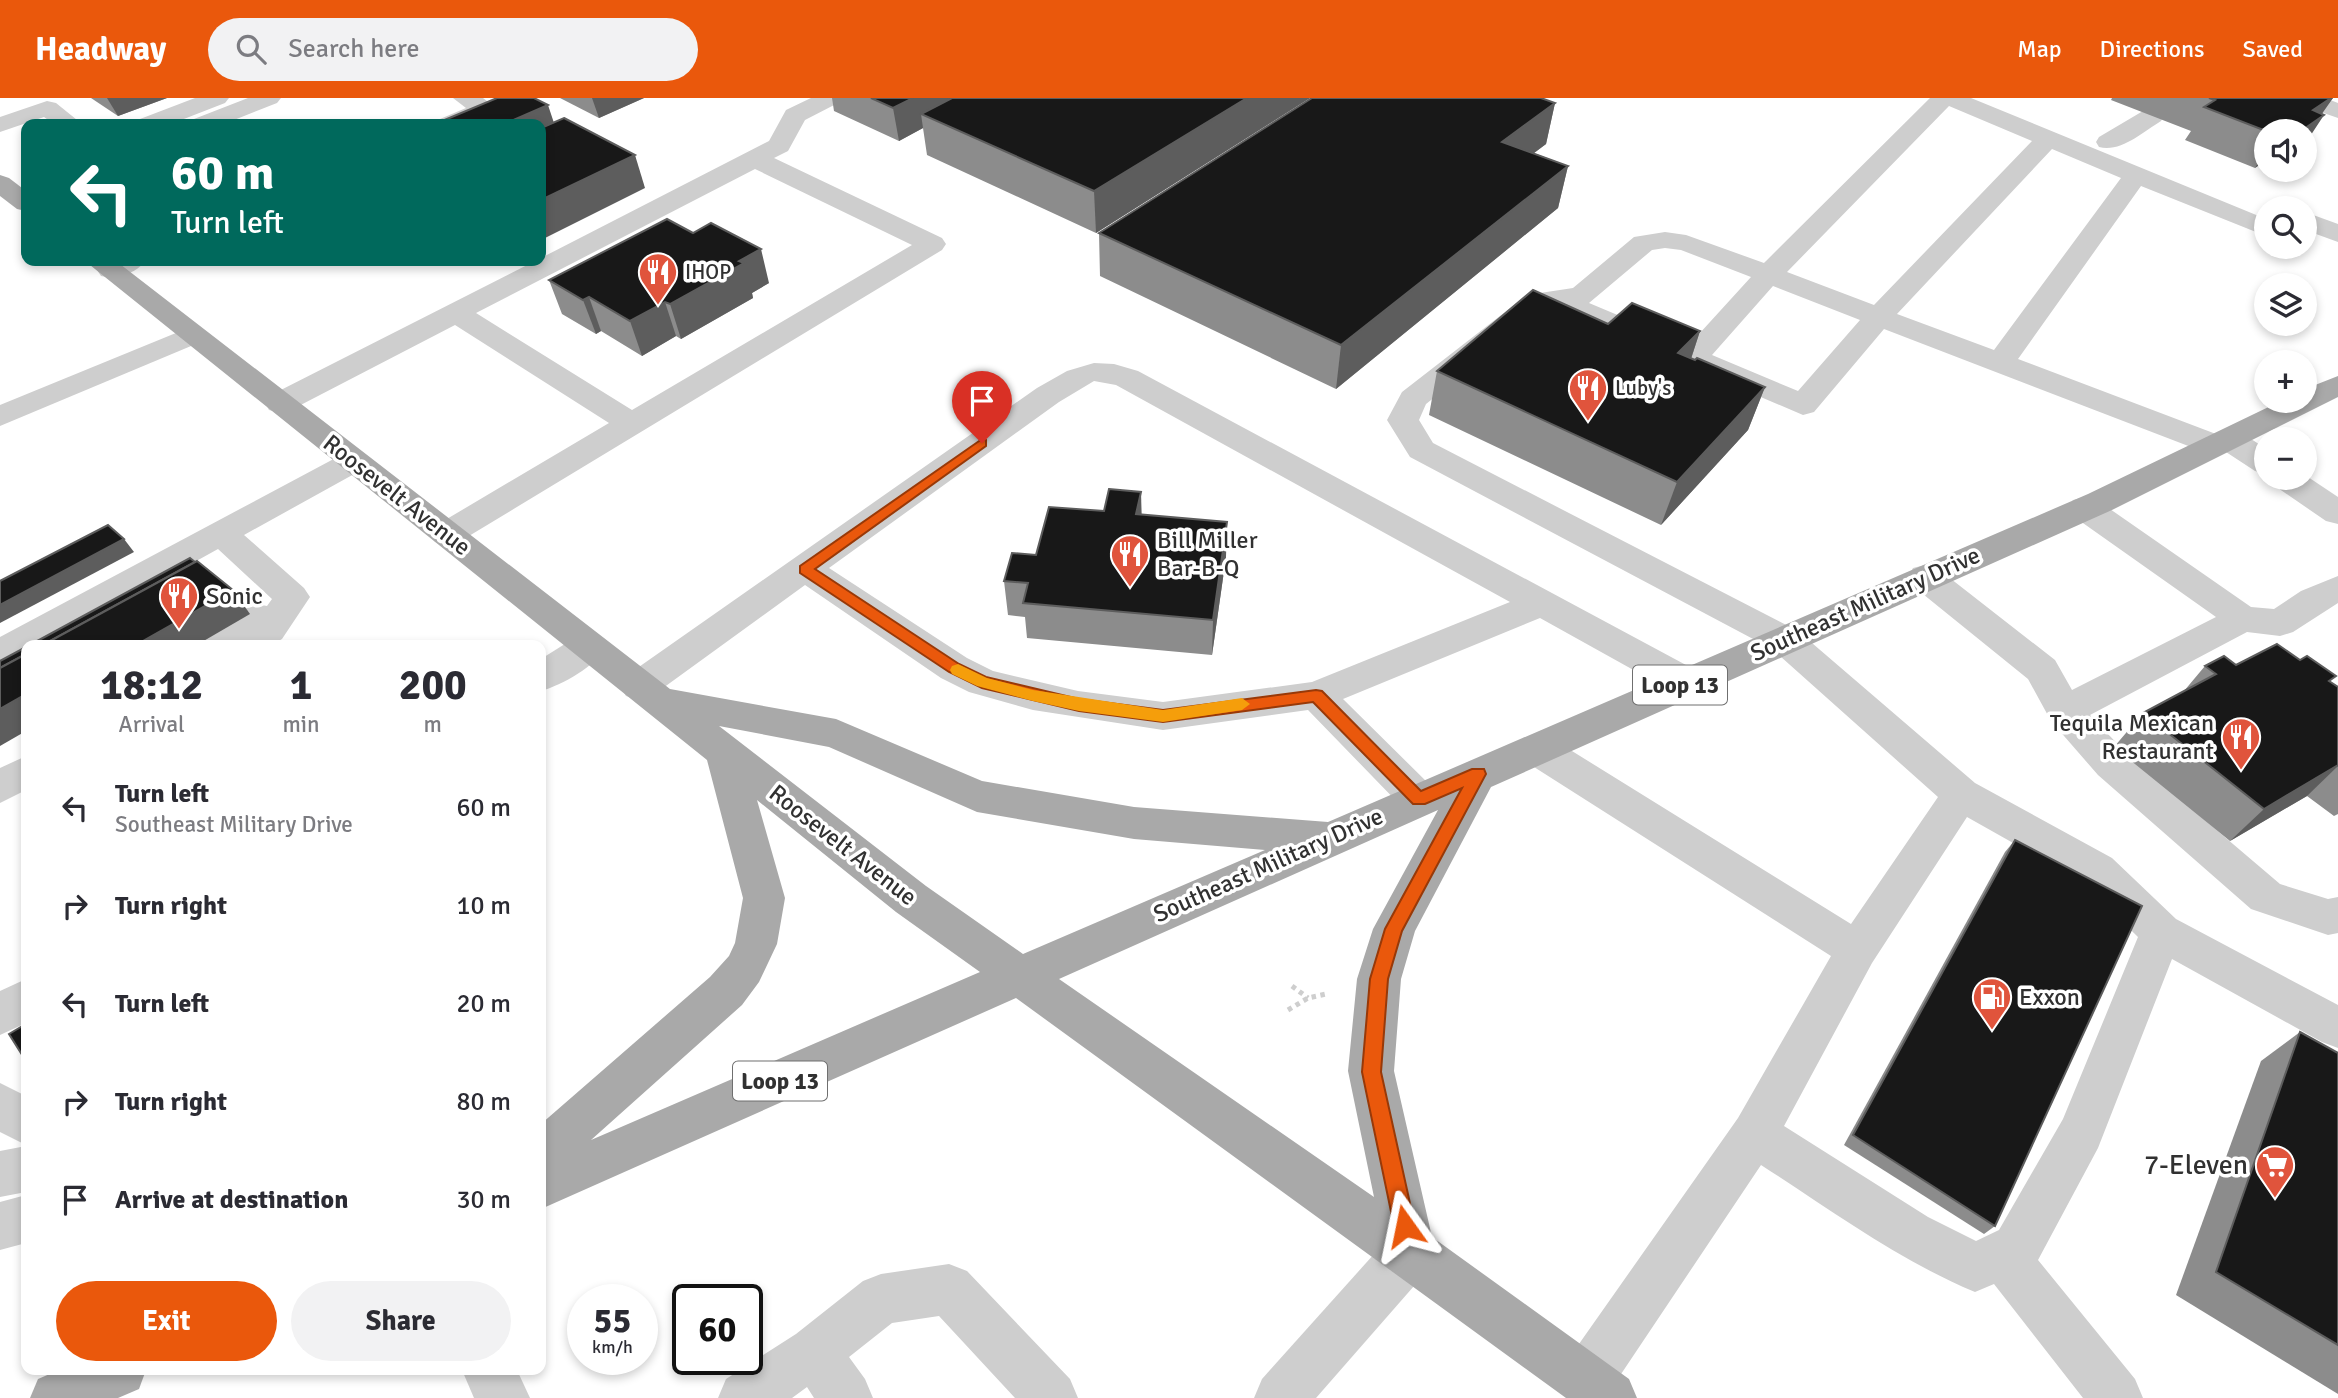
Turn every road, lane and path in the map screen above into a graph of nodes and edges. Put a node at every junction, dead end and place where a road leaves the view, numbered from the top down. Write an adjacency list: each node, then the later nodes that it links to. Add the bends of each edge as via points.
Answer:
1 (217, 98): 12 (street)
2 (269, 98): 13 (street)
3 (465, 98): 14 (street, via 485,109)
4 (830, 98): 18 (street, via 795,115 779,146)
5 (1947, 98): 9 (street); 29 (street)
6 (2303, 98): 8 (street)
7 (39, 103): 11 (street); 15 (street)
8 (2338, 111)
9 (1993, 115): 16 (street); 17 (street, via 2014,103)
10 (2152, 116): 17 (street)
11 (63, 119)
12 (162, 119)
13 (216, 119)
14 (461, 119)
15 (0, 125)
16 (2049, 137): 19 (street); 32 (street)
17 (2108, 142): 20 (street)
18 (755, 159): 31 (street); 39 (street, via 932,244)
19 (2137, 174): 23 (street); 35 (street)
20 (2254, 201)
21 (2338, 207): 22 (street)
22 (2317, 222)
23 (2254, 223)
24 (2317, 231): 25 (street)
25 (2338, 234)
26 (2317, 238): 27 (street)
27 (2338, 258)
28 (116, 266): 33 (main road, Roosevelt Avenue)
29 (1769, 274): 30 (street, via 1686,243 1665,240 1644,243 1581,296); 32 (street); 34 (street)
30 (1556, 299): 34 (street); 57 (street, via 1537,301 1413,399 1403,420 1421,450)
31 (456, 313): 37 (street); 39 (street)
32 (1879, 316): 34 (street, via 1803,405); 35 (street)
33 (193, 334): 37 (main road, Roosevelt Avenue); 38 (street)
34 (1693, 358)
35 (2000, 363): 40 (street)
36 (2338, 385): 40 (main road, Southeast Military Drive / Loop 13)
37 (280, 403): 42 (main road, Roosevelt Avenue)
38 (0, 416)
39 (633, 424): 47 (street)
40 (2221, 442): 41 (street); 44 (main road, Southeast Military Drive / Loop 13)
41 (2254, 458)
42 (354, 461): 46 (street); 47 (main road, Roosevelt Avenue)
43 (2304, 490): 45 (street)
44 (2085, 508): 49 (main road, Southeast Military Drive / Loop 13); 53 (street)
45 (2338, 513)
46 (221, 533): 51 (street); 54 (street)
47 (447, 534): 59 (main road, Roosevelt Avenue)
48 (805, 569): 52 (street, via 1048,395 1097,369 1127,377); 63 (street); 64 (street, via 954,668 982,682 1033,696 1163,716)
49 (1925, 578): 57 (main road, Southeast Military Drive / Loop 13); 65 (street, via 2042,670)
50 (2338, 588): 53 (street, via 2280,623)
51 (292, 597): 55 (street); 56 (street, via 269,630)
52 (1540, 604): 62 (street); 64 (street)
53 (2243, 619): 65 (street)
54 (24, 640)
55 (217, 640)
56 (252, 640)
57 (1785, 640): 62 (main road, Southeast Military Drive / Loop 13); 73 (street)
58 (21, 642): 60 (street)
59 (589, 646): 61 (street); 63 (main road, Roosevelt Avenue)
60 (0, 653)
61 (546, 674)
62 (1686, 682): 66 (main road, Southeast Military Drive / Loop 13)
63 (649, 693): 68 (main road, Roosevelt Avenue); 75 (main road, via 836,734 977,796 1134,823)
64 (1316, 695): 74 (street)
65 (2064, 711): 76 (street, via 2112,764 2266,897 2328,917)
66 (1537, 749): 71 (main road, Southeast Military Drive / Loop 13); 78 (street)
67 (21, 751): 69 (street)
68 (724, 752): 79 (main road, Roosevelt Avenue, via 911,899); 86 (main road, via 764,898 756,944 726,991)
69 (0, 764)
70 (21, 774): 72 (street)
71 (1478, 774): 74 (main road, Southeast Military Drive / Loop 13); 92 (main road, via 1394,929 1379,979 1371,1072)
72 (0, 787)
73 (1961, 794): 77 (street, via 2097,870); 78 (street)
74 (1419, 799): 75 (main road, Southeast Military Drive / Loop 13)
75 (1330, 838): 79 (main road, Southeast Military Drive / Loop 13)
76 (2338, 915)
77 (2161, 932): 82 (street); 93 (street, via 2081,1132 2017,1248)
78 (1857, 950): 85 (street)
79 (1018, 975): 89 (main road, Southeast Military Drive / Loop 13); 92 (main road, Roosevelt Avenue)
80 (1292, 986): 81 (path, via 1308,998)
81 (1288, 1010)
82 (2338, 1028)
83 (0, 1104): 84 (street)
84 (21, 1119)
85 (1755, 1133): 93 (street, via 1911,1234 1975,1266); 97 (street)
86 (546, 1150)
87 (21, 1170): 88 (street)
88 (0, 1174)
89 (546, 1184)
90 (21, 1220): 91 (street)
91 (0, 1226)
92 (1410, 1252): 97 (main road, Roosevelt Avenue); 103 (street)
93 (2002, 1255): 104 (street)
94 (814, 1352): 100 (street); 101 (street); 102 (street, via 881,1299 948,1289)
95 (109, 1375): 98 (main road)
96 (491, 1375): 99 (street)
97 (1598, 1389)
98 (57, 1398)
99 (503, 1398)
100 (745, 1398)
101 (846, 1398)
102 (1051, 1398)
103 (1281, 1398)
104 (2116, 1398)

